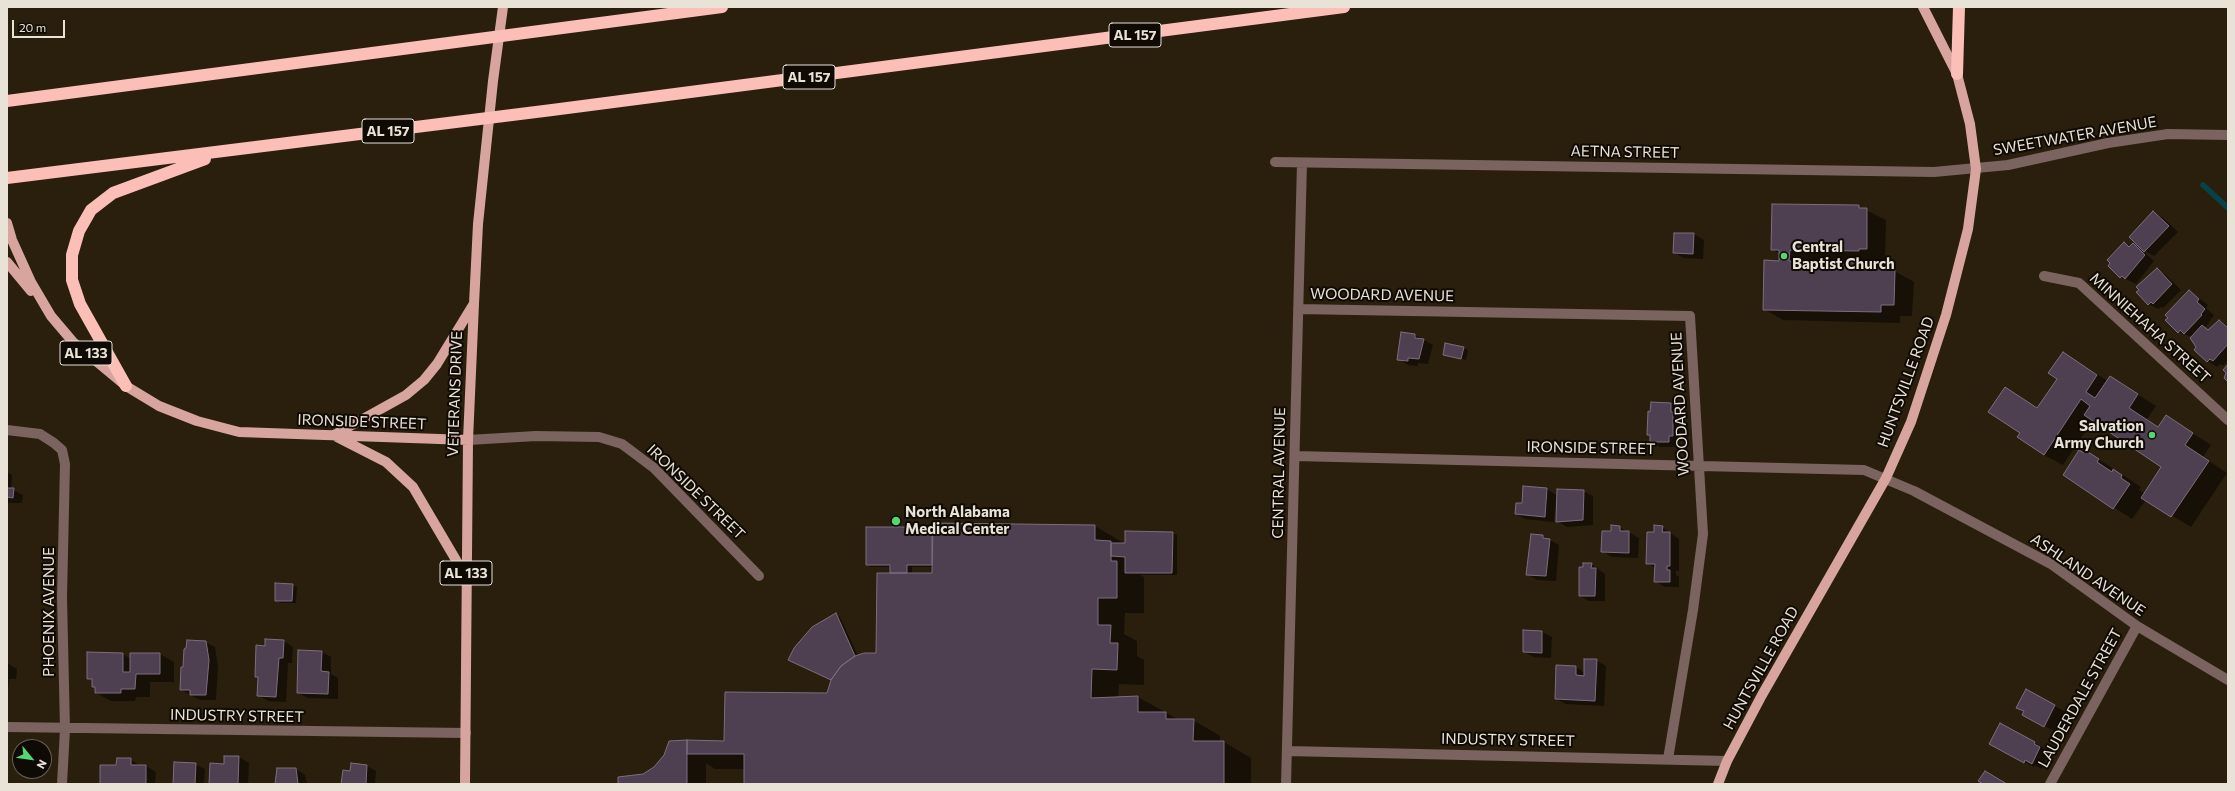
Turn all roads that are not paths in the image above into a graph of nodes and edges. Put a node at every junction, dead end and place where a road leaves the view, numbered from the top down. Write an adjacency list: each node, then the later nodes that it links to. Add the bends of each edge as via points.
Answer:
1 (503, 7): 17 (main road, VETERANS DRIVE, via 478,224)
2 (722, 7): 7 (highway)
3 (1344, 7): 9 (highway, AL 157)
4 (1923, 7): 6 (main road, HUNTSVILLE ROAD)
5 (1959, 7): 6 (highway)
6 (1956, 74): 12 (main road, HUNTSVILLE ROAD, via 1970,124)
7 (7, 101)
8 (2228, 135): 12 (street, SWEETWATER AVENUE, via 2168,134)
9 (223, 152): 13 (highway, AL 157); 20 (highway, via 113,193 91,210 79,231 72,255 72,280 80,304)
10 (1275, 162): 11 (street, AETNA STREET)
11 (1302, 163): 12 (street, AETNA STREET, via 1934,172); 18 (street, CENTRAL AVENUE)
12 (1976, 169): 27 (main road, HUNTSVILLE ROAD, via 1968,229 1946,315 1911,422)
13 (7, 178)
14 (7, 224): 19 (main road, IRONSIDE STREET / AL 133, via 31,282)
15 (7, 262): 19 (main road)
16 (2044, 276): 21 (street, MINNIEHAHA STREET, via 2079,283)
17 (474, 304): 23 (main road, via 437,364 424,380 406,395); 24 (main road, VETERANS DRIVE)
18 (1298, 309): 25 (street, CENTRAL AVENUE); 26 (street, WOODARD AVENUE, via 1690,316)
19 (51, 316): 20 (main road, IRONSIDE STREET / AL 133, via 74,342)
20 (126, 386): 23 (main road, IRONSIDE STREET / AL 133, via 159,406 197,421 239,432)
21 (2228, 420)
22 (7, 430): 33 (street, PHOENIX AVENUE, via 40,434 62,450 65,464 62,598)
23 (334, 436): 24 (main road, IRONSIDE STREET / AL 133); 29 (main road, via 386,462 413,486)
24 (468, 440): 28 (street, IRONSIDE STREET, via 536,436 599,437 622,444 654,468); 29 (main road, VETERANS DRIVE / AL 133)
25 (1295, 456): 26 (street, IRONSIDE STREET); 35 (street, CENTRAL AVENUE)
26 (1698, 466): 27 (street, IRONSIDE STREET, via 1864,470); 36 (street, WOODARD AVENUE, via 1703,534)
27 (1886, 478): 30 (street, ASHLAND AVENUE, via 1998,534 2051,564); 37 (main road, HUNTSVILLE ROAD)
28 (759, 576)
29 (466, 577): 34 (main road, VETERANS DRIVE / AL 133)
30 (2137, 626): 31 (street, ASHLAND AVENUE); 42 (street, LAUDERDALE STREET)
31 (2228, 680)
32 (7, 727): 33 (street, INDUSTRY STREET)
33 (64, 728): 34 (street, INDUSTRY STREET); 38 (street, PHOENIX AVENUE)
34 (466, 733): 39 (main road, VETERANS DRIVE / AL 133)
35 (1287, 751): 36 (street, INDUSTRY STREET); 40 (street, CENTRAL AVENUE)
36 (1668, 759): 37 (street, INDUSTRY STREET)
37 (1727, 760): 41 (main road, HUNTSVILLE ROAD)
38 (62, 784)
39 (465, 784)
40 (1286, 784)
41 (1718, 784)
42 (2050, 784)

